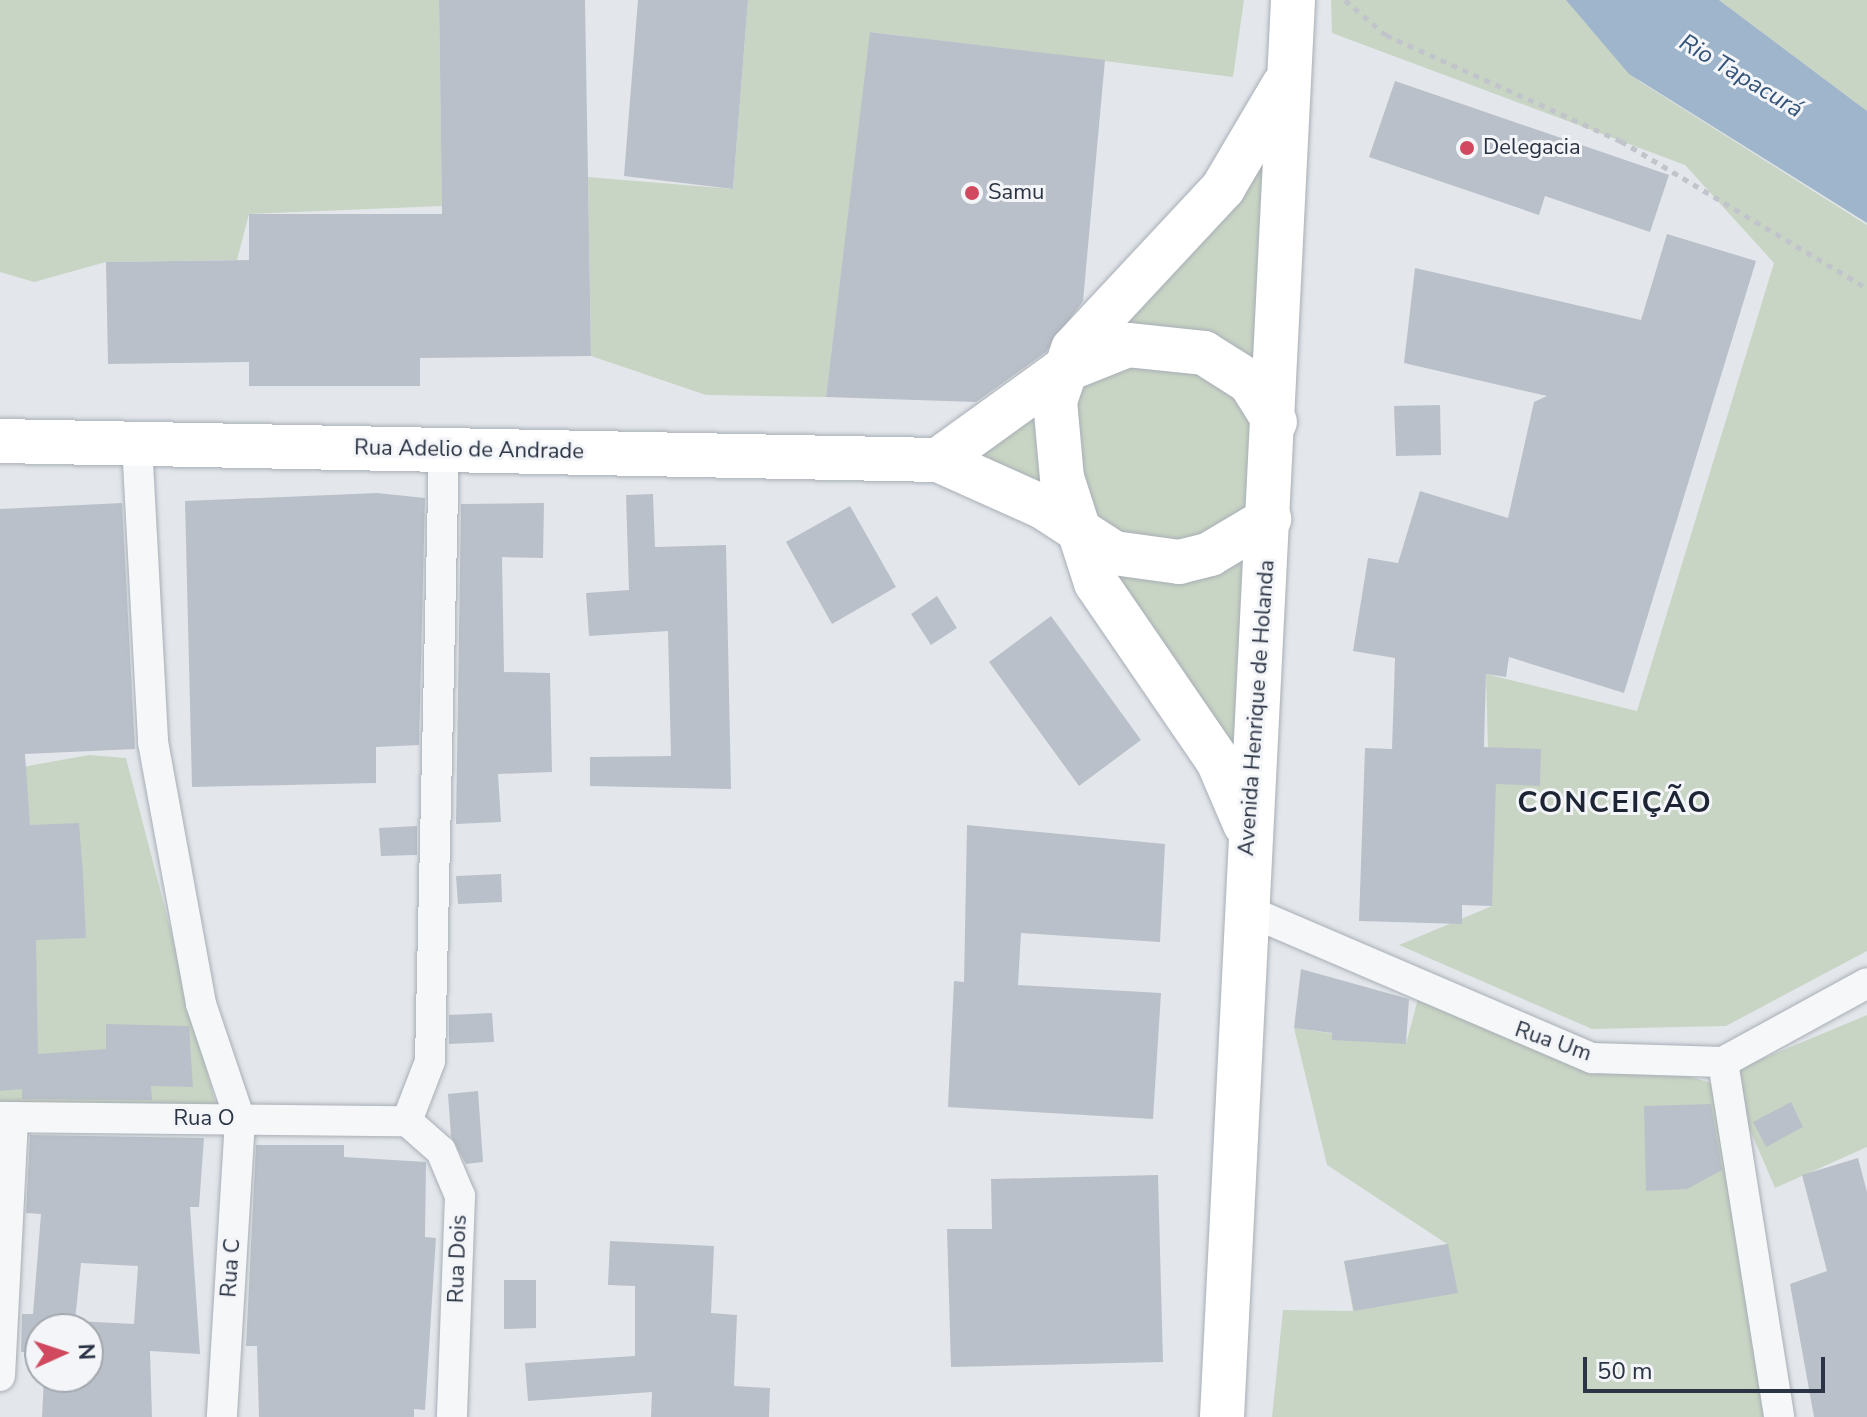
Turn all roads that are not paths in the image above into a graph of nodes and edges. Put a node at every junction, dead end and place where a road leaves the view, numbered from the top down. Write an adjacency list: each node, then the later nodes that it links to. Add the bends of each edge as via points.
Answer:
1 (1293, 0): 2 (main road, Avenida Henrique de Holanda)
2 (1287, 81): 3 (main road, via 1223,188 1161,262 1084,336); 4 (main road, Avenida Henrique de Holanda)
3 (1060, 372): 4 (main road, via 1116,346 1204,353 1250,382); 8 (main road); 10 (main road, via 1055,424)
4 (1275, 422): 9 (main road, Avenida Henrique de Holanda)
5 (0, 441): 6 (main road, Rua Adelio de Andrade)
6 (137, 444): 7 (main road, Rua Adelio de Andrade); 16 (street, via 153,742 201,1004)
7 (444, 450): 8 (main road, Rua Adelio de Andrade); 17 (street, via 432,1029 430,1061)
8 (938, 460): 10 (main road)
9 (1269, 519): 10 (main road, via 1210,554 1179,562 1114,553); 11 (main road, Avenida Henrique de Holanda)
10 (1076, 530): 11 (main road, via 1113,614 1218,761)
11 (1247, 829): 12 (main road, Avenida Henrique de Holanda)
12 (1244, 909): 14 (street, Rua Um, via 1545,1044 1592,1058); 21 (main road, Avenida Henrique de Holanda)
13 (1867, 983): 14 (street)
14 (1723, 1062): 22 (street)
15 (6, 1117): 16 (street, Rua O); 18 (street)
16 (240, 1120): 17 (street, Rua O); 19 (street, Rua C)
17 (407, 1121): 20 (street, Rua Dois, via 441,1151 460,1196)
18 (0, 1376)
19 (222, 1417)
20 (452, 1417)
21 (1222, 1417)
22 (1779, 1417)

